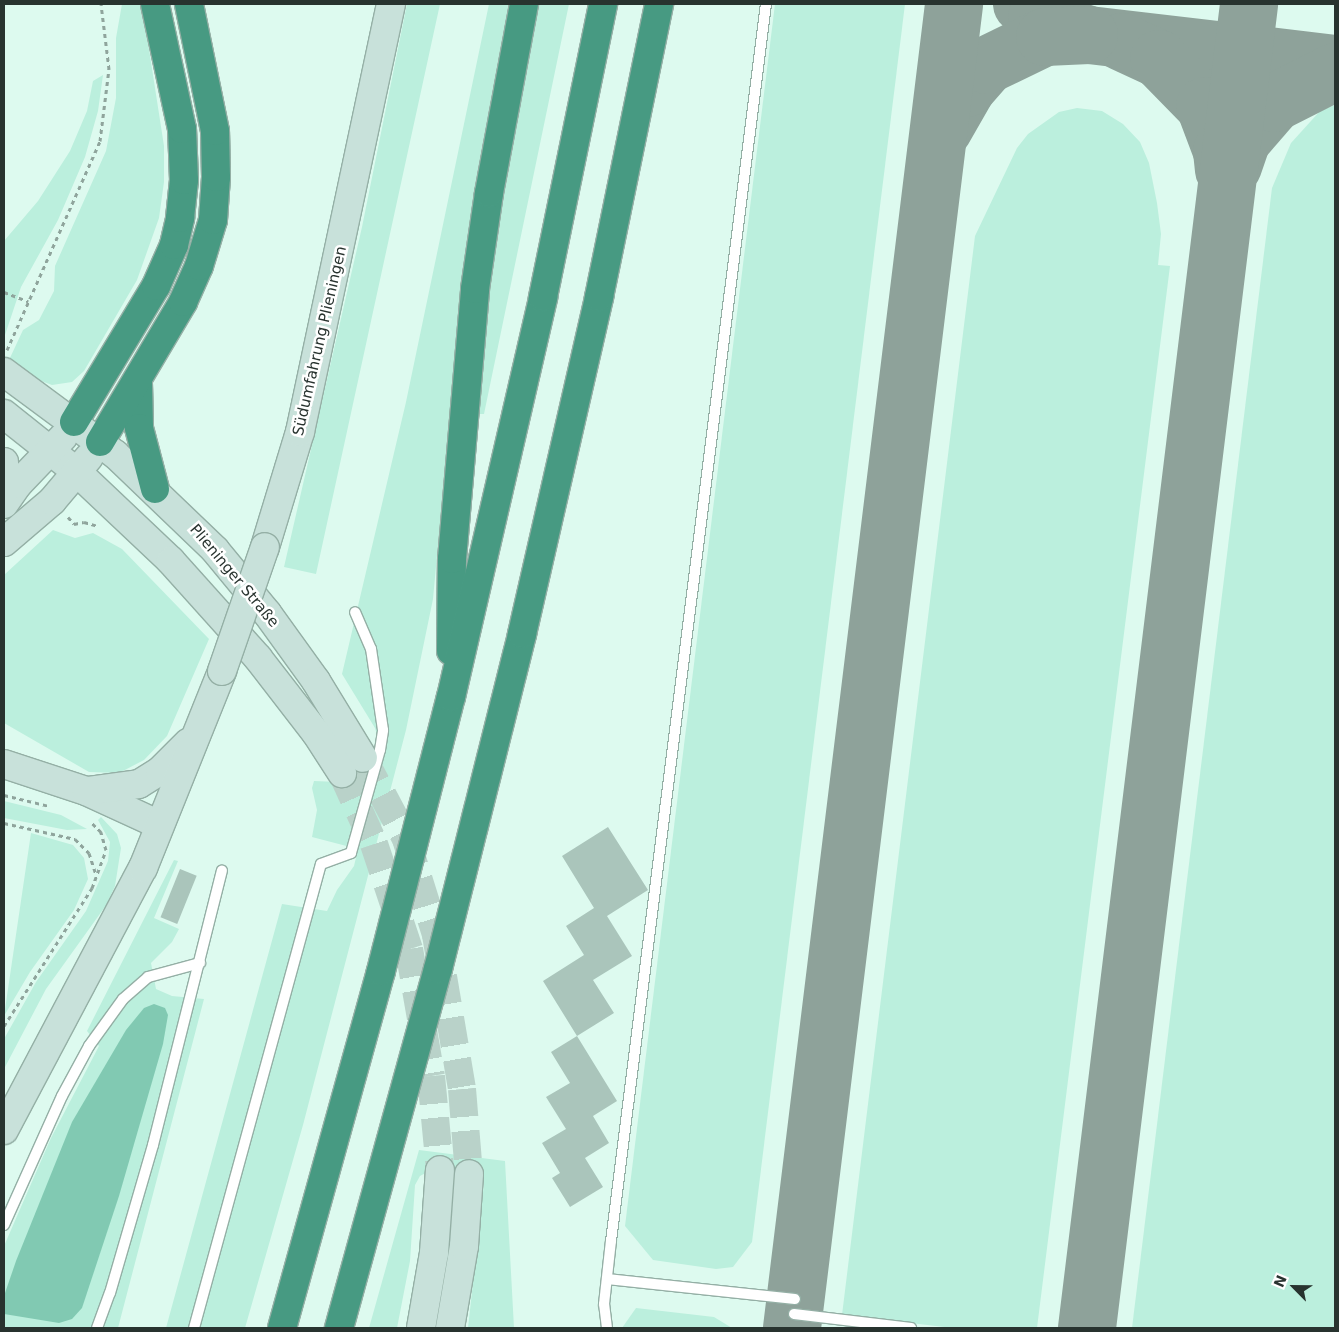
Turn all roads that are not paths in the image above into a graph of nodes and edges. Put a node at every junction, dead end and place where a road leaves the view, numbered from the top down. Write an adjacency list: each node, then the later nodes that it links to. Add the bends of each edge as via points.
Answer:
1 (155, 4): 11 (highway, via 182,129 184,180 180,218 172,250 156,286)
2 (189, 4): 9 (highway, via 215,131 213,220 191,286)
3 (391, 4): 22 (main road, Südumfahrung Plieningen, bridge, via 300,432 265,548)
4 (524, 4): 21 (highway, via 489,193 470,336 452,560)
5 (603, 4): 21 (highway, via 543,297)
6 (659, 4): 38 (highway, via 599,297 522,634 438,969)
7 (766, 4): 32 (lane)
8 (4, 372): 11 (main road, Plieninger Straße)
9 (138, 381): 12 (highway); 16 (highway, via 137,416)
10 (4, 414): 13 (main road, Plieninger Straße)
11 (74, 422): 12 (main road, Plieninger Straße); 13 (main road)
12 (100, 442): 15 (main road); 16 (main road, Plieninger Straße)
13 (52, 450): 15 (main road, Plieninger Straße); 18 (main road, via 18,484)
14 (4, 462): 17 (main road)
15 (77, 472): 16 (main road, Plieninger Straße, via 157,547 243,640 316,733 352,766 316,681 267,613 215,550); 19 (main road, via 52,500)
16 (155, 489)
17 (4, 500)
18 (4, 504)
19 (4, 542)
20 (355, 612): 36 (lane, via 371,649 382,730 380,750 351,853 321,864)
21 (451, 697): 37 (highway, via 382,970)
22 (197, 735): 24 (main road, via 160,771 139,784); 25 (main road, Südumfahrung Plieningen)
23 (4, 764): 24 (main road)
24 (86, 792): 25 (main road)
25 (160, 825): 28 (main road, Südumfahrung Plieningen, via 115,925 54,1031)
26 (222, 871): 27 (lane)
27 (200, 963): 31 (lane, via 148,978 123,999 89,1046 62,1096); 35 (lane, via 126,1239)
28 (4, 1130)
29 (440, 1170): 39 (main road, via 434,1254)
30 (469, 1174): 40 (main road, via 464,1246)
31 (4, 1225)
32 (607, 1279): 33 (lane); 41 (lane, via 604,1304)
33 (795, 1299)
34 (794, 1314): 42 (lane)
35 (97, 1328)
36 (194, 1328)
37 (282, 1328)
38 (339, 1328)
39 (421, 1328)
40 (450, 1328)
41 (607, 1328)
42 (911, 1328)

